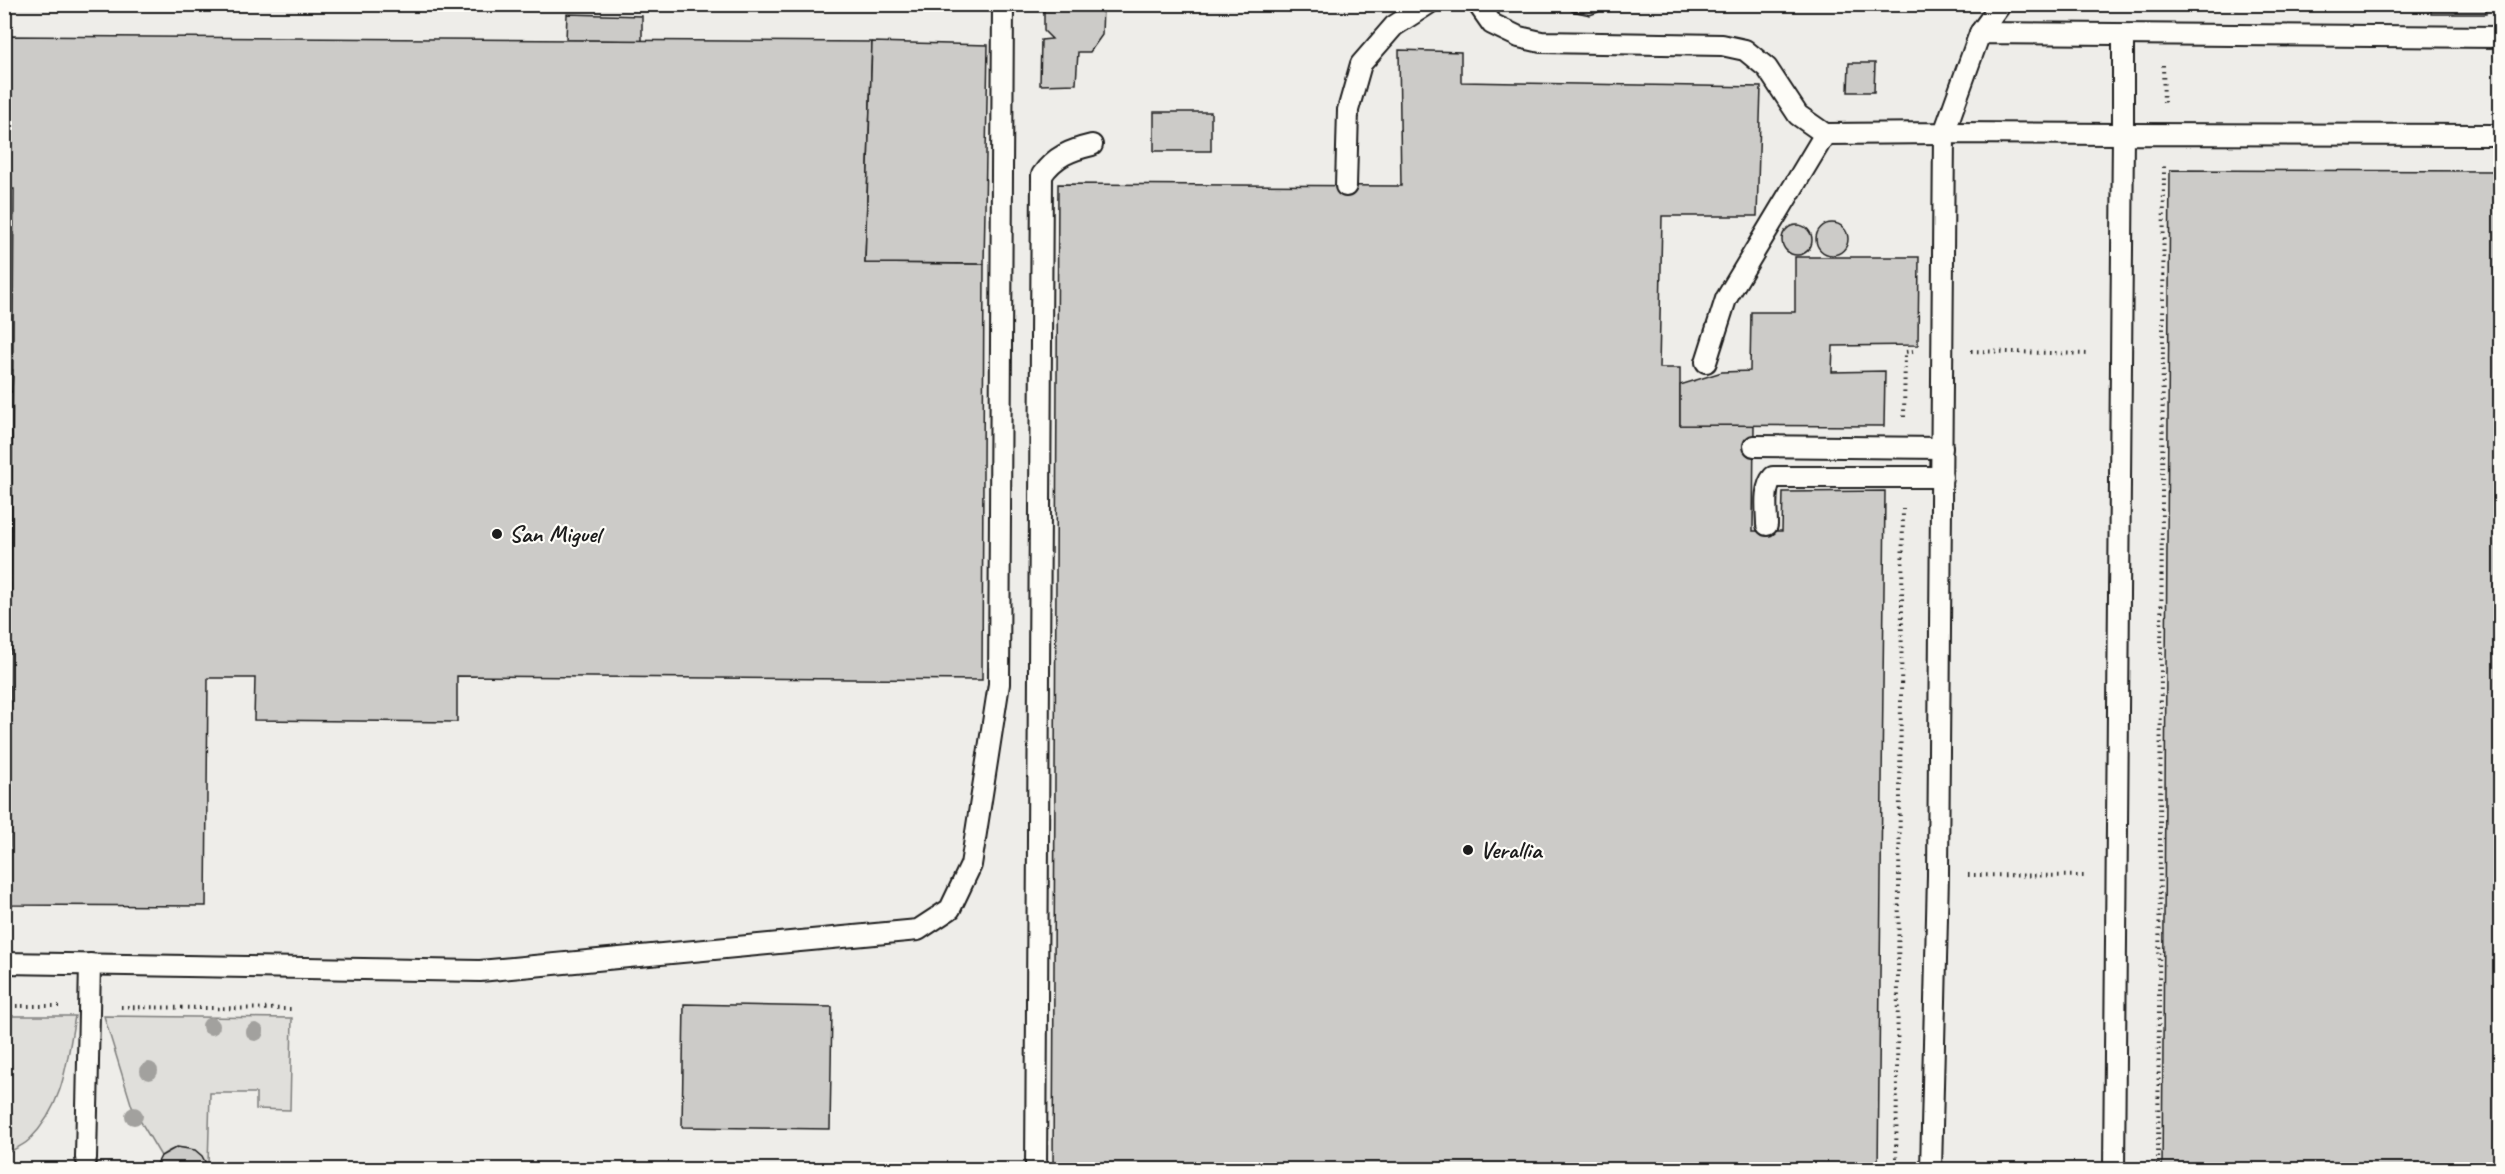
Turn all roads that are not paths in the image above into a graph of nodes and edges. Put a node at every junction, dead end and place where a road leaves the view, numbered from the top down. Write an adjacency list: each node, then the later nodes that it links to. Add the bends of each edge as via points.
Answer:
1 (1003, 4): 20 (lane, via 999,684 971,865 950,909 918,930 480,971)
2 (1428, 4): 13 (lane, via 1394,26 1361,64 1348,110)
3 (1478, 4): 9 (lane, via 1492,24 1541,42 1722,45 1745,50 1767,68 1798,115)
4 (2001, 4): 5 (lane)
5 (1980, 33): 6 (lane); 8 (lane)
6 (2123, 35): 7 (lane); 10 (lane)
7 (2500, 37)
8 (1944, 133): 9 (lane); 10 (lane); 16 (lane)
9 (1825, 134): 14 (lane, via 1726,299)
10 (2123, 134): 11 (lane); 24 (lane)
11 (2500, 135)
12 (1092, 145): 22 (lane, via 1070,150 1050,163 1042,175)
13 (1346, 186)
14 (1706, 362)
15 (1754, 446): 16 (lane)
16 (1942, 448): 17 (lane)
17 (1942, 477): 18 (lane, via 1773,477 1767,488); 23 (lane)
18 (1767, 525)
19 (4, 963): 20 (lane)
20 (90, 964): 21 (lane)
21 (86, 1158)
22 (1036, 1170)
23 (1931, 1170)
24 (2114, 1170)

